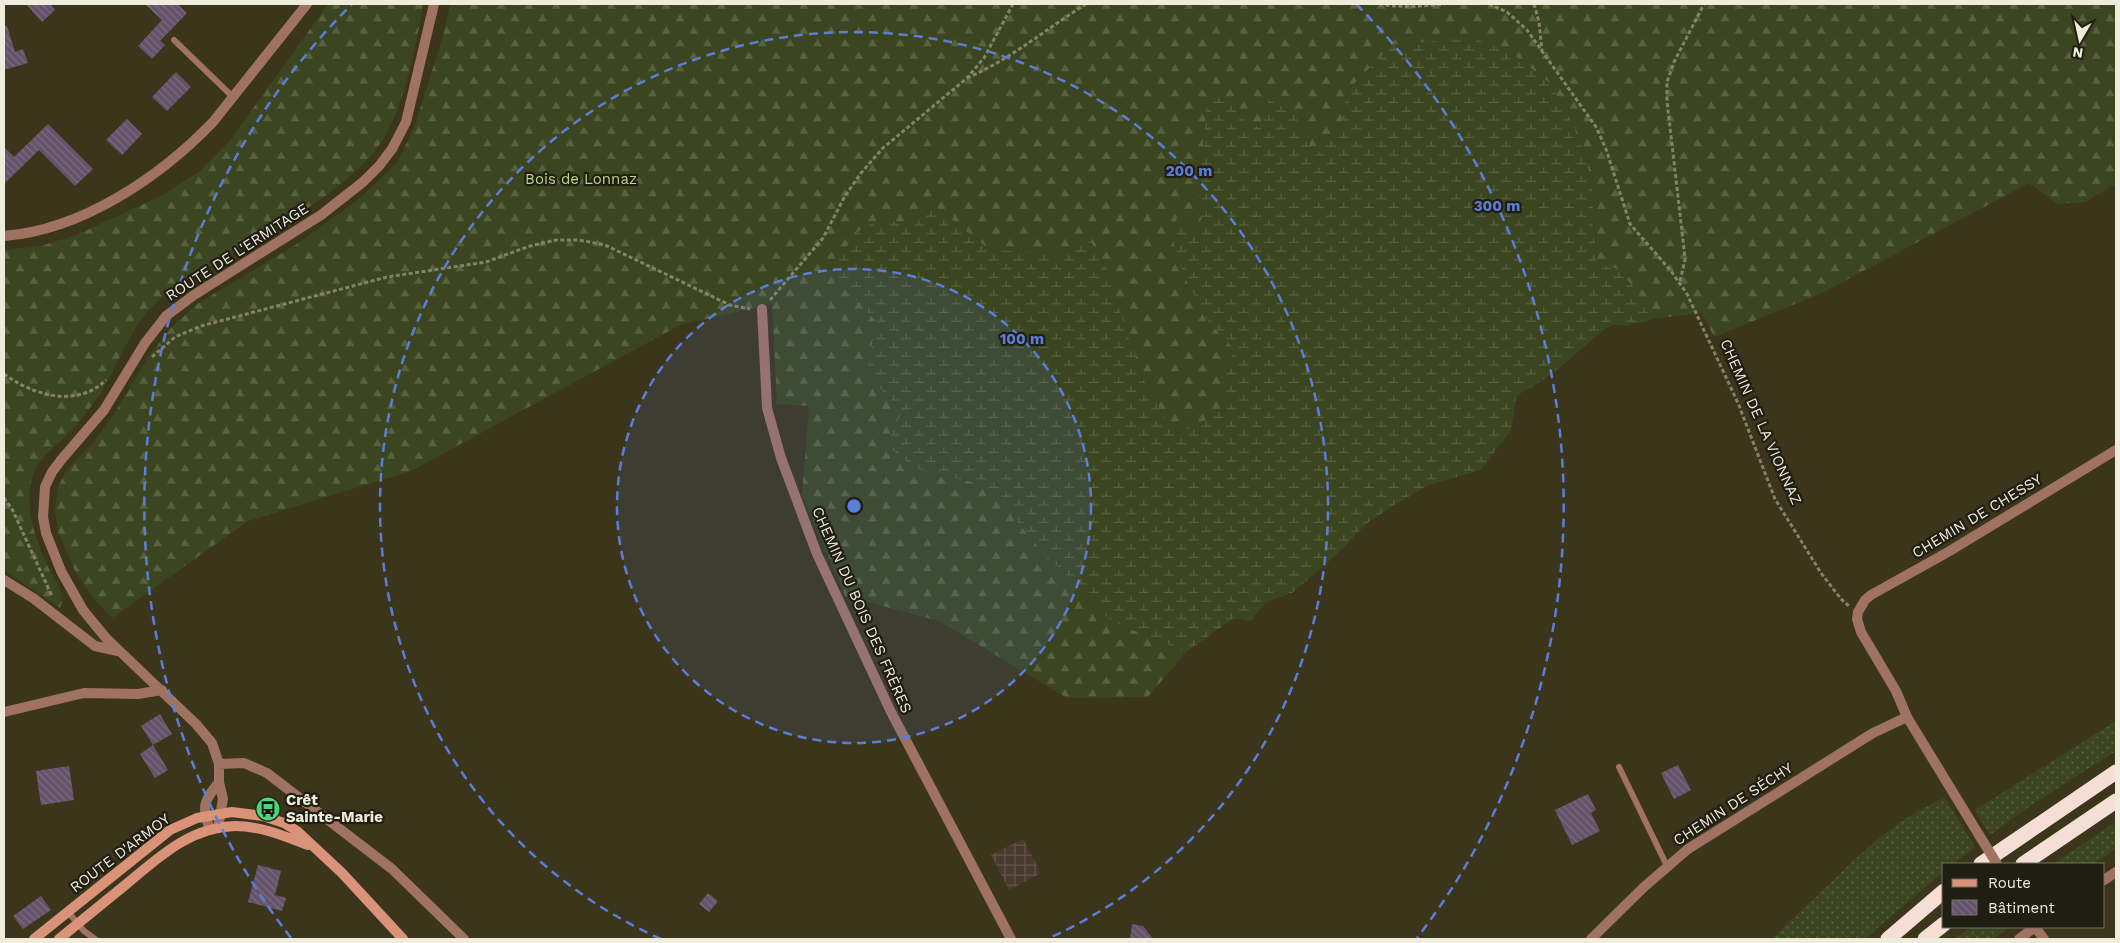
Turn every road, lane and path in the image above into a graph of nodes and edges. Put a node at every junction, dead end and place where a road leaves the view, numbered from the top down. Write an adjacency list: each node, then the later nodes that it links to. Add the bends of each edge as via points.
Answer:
1 (434, 4): 18 (street, ROUTE DE L'ERMITAGE, via 406,122 380,166 321,215 180,305 155,329)
2 (1013, 4): 13 (path, via 984,58)
3 (1086, 4): 13 (path, via 1011,56)
4 (1379, 4): 5 (path, via 1396,7)
5 (1434, 4): 6 (path)
6 (1445, 4)
7 (1489, 4): 12 (path, CHEMIN DE LA VIONNAZ, via 1507,12 1527,30)
8 (1534, 4): 12 (path)
9 (1704, 4): 16 (path, via 1667,82 1685,260)
10 (301, 6): 14 (street)
11 (174, 40): 14 (lane)
12 (1543, 52): 16 (path, CHEMIN DE LA VIONNAZ, via 1596,127 1630,224)
13 (967, 78): 17 (path, via 883,148 845,196 823,238)
14 (234, 98): 15 (street, via 196,140 139,184 60,224)
15 (4, 236)
16 (1680, 282): 24 (path, CHEMIN DE LA VIONNAZ, via 1738,403 1776,499 1831,586 1845,603)
17 (762, 309): 18 (path, via 730,305 605,245 556,240 486,262 387,278 201,326 176,337 146,363); 56 (street, CHEMIN DU BOIS DES FRÈRES, via 767,408 781,458 817,554 891,712)
18 (130, 367): 26 (street, ROUTE DE L'ERMITAGE, via 93,426 52,472 43,502 46,533 61,571 83,610)
19 (4, 374): 20 (path, via 43,392 66,397 92,392)
20 (108, 378)
21 (2116, 450): 24 (street, CHEMIN DE CHESSY, via 1871,595)
22 (4, 498): 25 (path, via 29,543)
23 (4, 580): 25 (street)
24 (1858, 612): 29 (street, via 1861,632 1896,691)
25 (63, 622): 26 (street, via 95,646)
26 (118, 650): 27 (street, ROUTE DE L'ERMITAGE)
27 (162, 690): 28 (street, via 138,694 84,693); 30 (street, ROUTE DE L'ERMITAGE, via 206,734)
28 (4, 712)
29 (1907, 717): 40 (street, bridge); 42 (street, CHEMIN DE SÉCHY, via 1881,728 1822,764 1712,833)
30 (219, 764): 33 (street); 55 (street, via 244,763 267,773 392,869)
31 (1619, 767): 42 (lane)
32 (2116, 772): 39 (highway)
33 (219, 782): 35 (street); 36 (street, via 206,798)
34 (2116, 801): 41 (highway)
35 (222, 813): 36 (main road, ROUTE D'ARMOY); 37 (street); 38 (main road, ROUTE D'ARMOY, via 251,814 278,820)
36 (205, 816): 37 (street); 46 (main road, ROUTE D'ARMOY, via 170,830)
37 (214, 829): 38 (main road, ROUTE D'ARMOY, via 257,828); 47 (main road, ROUTE D'ARMOY, via 192,836 170,849)
38 (314, 847): 54 (main road, ROUTE D'ARMOY, via 342,872)
39 (1982, 863)
40 (1995, 863)
41 (2024, 863)
42 (1667, 866): 57 (street, CHEMIN DE SÉCHY)
43 (2116, 872): 44 (street)
44 (2105, 879)
45 (1942, 894): 58 (highway)
46 (68, 912): 47 (lane); 51 (main road, ROUTE D'ARMOY)
47 (78, 924): 52 (main road, ROUTE D'ARMOY); 53 (lane)
48 (1942, 926): 59 (highway)
49 (2034, 928): 60 (street)
50 (2036, 928): 61 (street)
51 (37, 938)
52 (59, 939)
53 (95, 939)
54 (404, 939)
55 (464, 939)
56 (1011, 939)
57 (1591, 939)
58 (1888, 939)
59 (1925, 939)
60 (2020, 939)
61 (2044, 939)

